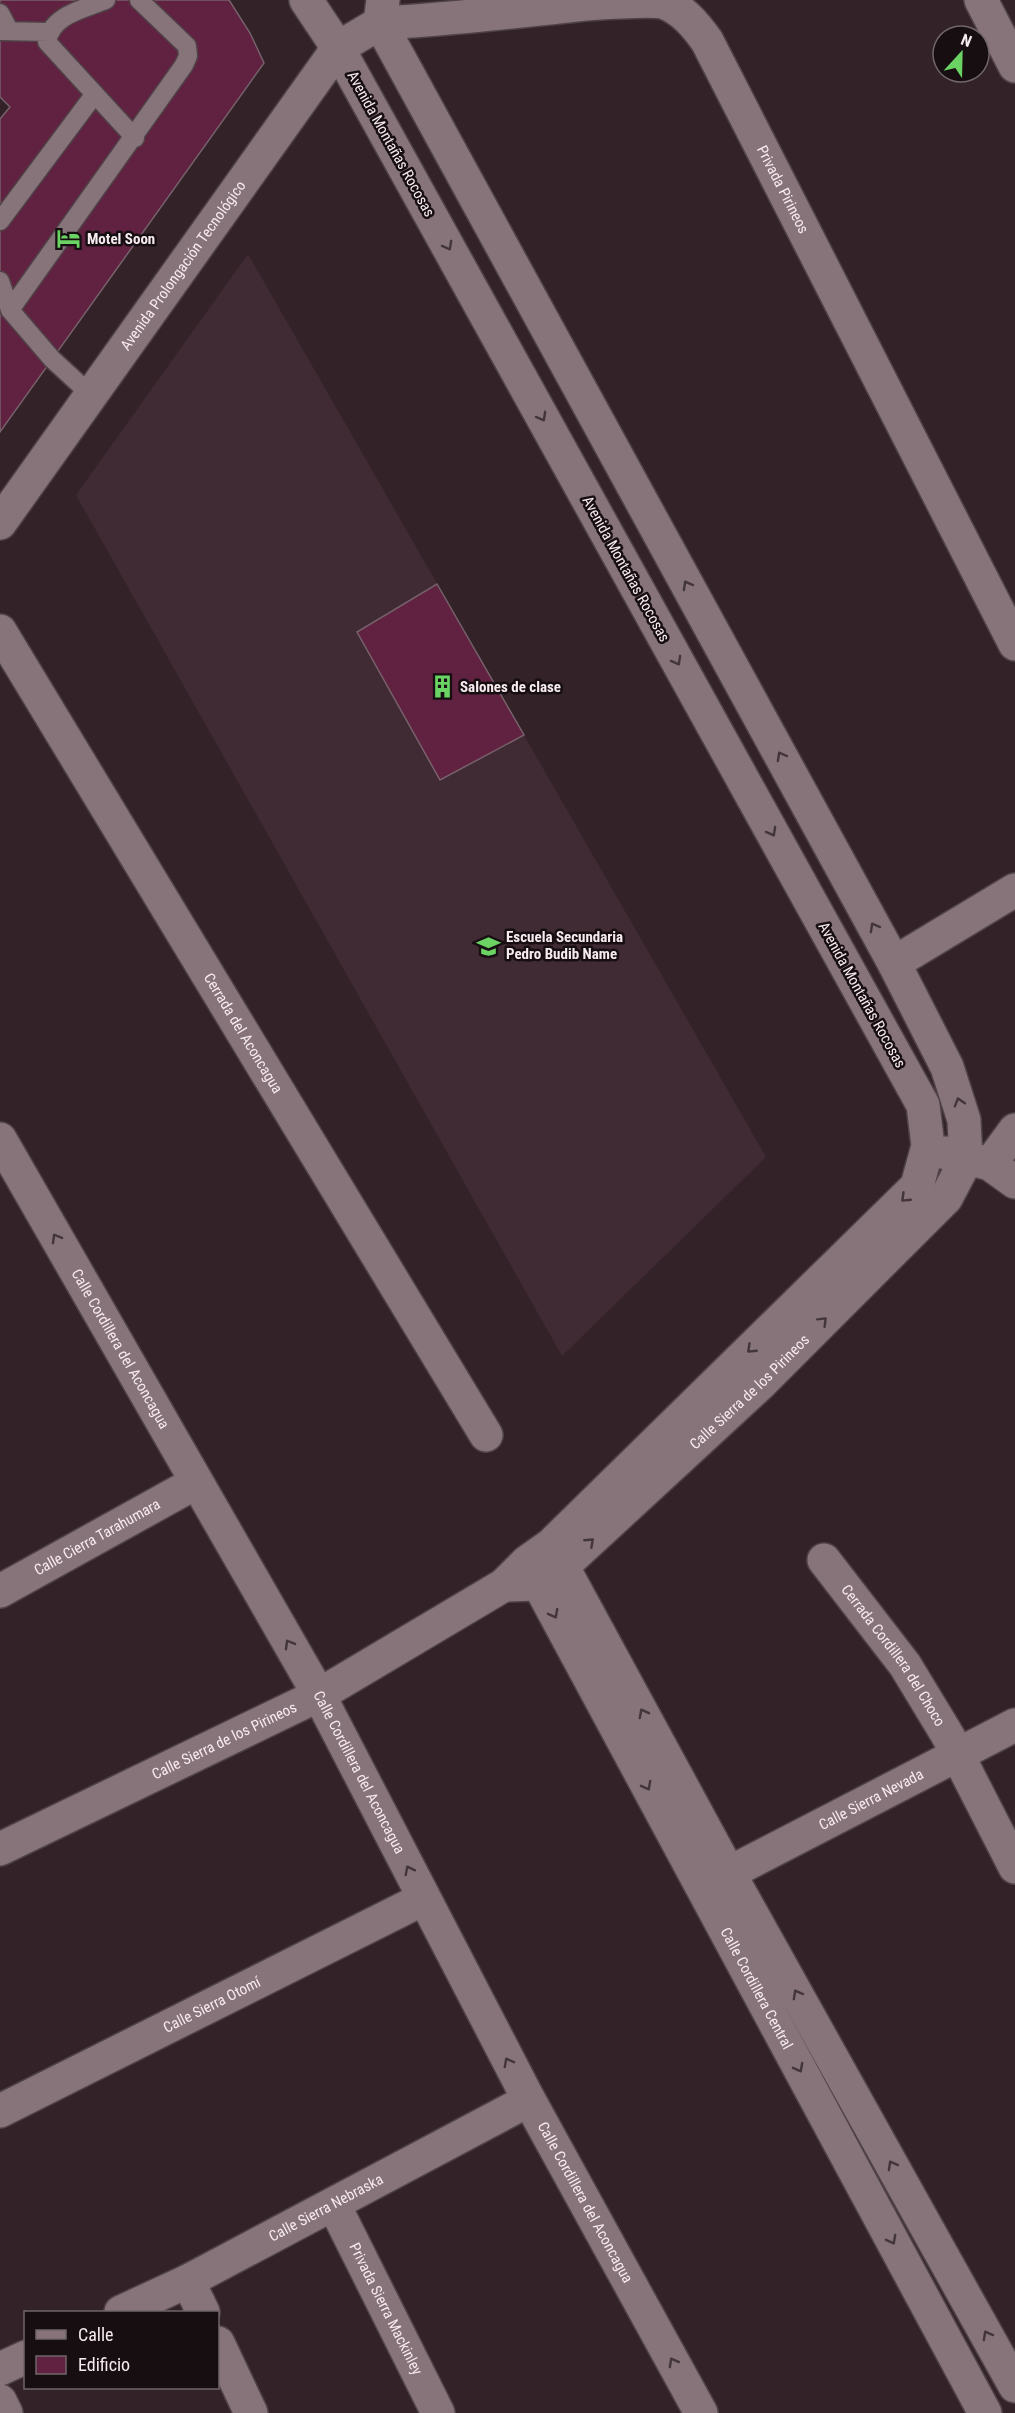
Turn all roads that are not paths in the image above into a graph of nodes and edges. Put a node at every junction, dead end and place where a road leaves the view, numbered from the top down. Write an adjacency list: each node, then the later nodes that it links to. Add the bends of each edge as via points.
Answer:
1 (106, 0): 8 (lane, via 55,22)
2 (139, 0): 12 (lane, via 186,46 188,56)
3 (306, 0): 9 (street, Avenida Montañas Rocosas)
4 (981, 0): 10 (street)
5 (382, 11): 9 (street, Avenida Prolongación Tecnológico); 19 (street, Privada Pirineos, via 434,20 661,1 695,24); 21 (street, one-way to 5)
6 (0, 13): 7 (lane)
7 (4, 30): 8 (lane)
8 (48, 32): 11 (lane, via 47,42)
9 (338, 48): 16 (street, Avenida Prolongación Tecnológico); 24 (street, Avenida Montañas Rocosas, one-way to 24, via 923,1105)
10 (1015, 66)
11 (94, 95): 12 (lane); 13 (lane)
12 (135, 138): 15 (lane)
13 (0, 221)
14 (0, 281): 15 (lane)
15 (10, 310): 16 (lane, via 52,359)
16 (90, 394): 17 (street, Avenida Prolongación Tecnológico)
17 (3, 510)
18 (0, 631): 26 (street, Cerrada del Aconcagua)
19 (1015, 644)
20 (1015, 890): 21 (street)
21 (894, 963): 25 (street, one-way to 21, via 964,1120 948,1066)
22 (1015, 1130): 25 (street, Calle Sierra de los Pirineos)
23 (0, 1138): 27 (street, Calle Cordillera del Aconcagua, one-way to 23)
24 (928, 1146): 25 (street); 29 (street, Calle Sierra de los Pirineos, one-way to 29, via 917,1186)
25 (991, 1169): 29 (street, Calle Sierra de los Pirineos, one-way to 25, via 759,1385 946,1198)
26 (486, 1435)
27 (195, 1483): 30 (street, Calle Cierra Tarahumara); 31 (street, Calle Cordillera del Aconcagua, one-way to 27)
28 (824, 1560): 33 (street, Cerrada Cordillera del Choco, via 905,1665)
29 (545, 1564): 31 (street, Calle Sierra de los Pirineos); 36 (street, Calle Cordillera Central, one-way to 29); 53 (street, Calle Cordillera Central, one-way to 53)
30 (0, 1591)
31 (319, 1695): 34 (street, Calle Sierra de los Pirineos); 37 (street, Calle Cordillera del Aconcagua, one-way to 31)
32 (1015, 1725): 33 (street, Calle Sierra Nevada)
33 (956, 1755): 35 (street, Cerrada Cordillera del Choco); 36 (street, Calle Sierra Nevada)
34 (0, 1849)
35 (1015, 1867)
36 (729, 1873): 47 (street, Calle Cordillera Central, one-way to 36)
37 (423, 1899): 38 (street, Calle Cordillera del Aconcagua, one-way to 37); 39 (street, Calle Sierra Otomí)
38 (529, 2100): 40 (street, Calle Sierra Nebraska); 49 (street, Calle Cordillera del Aconcagua, one-way to 38)
39 (0, 2111)
40 (334, 2205): 41 (street, Calle Sierra Nebraska); 52 (street, Privada Sierra Mackinley)
41 (188, 2281): 42 (street, Calle Sierra Nebraska); 43 (street)
42 (125, 2311)
43 (202, 2311)
44 (219, 2345): 51 (street)
45 (24, 2358): 46 (street)
46 (0, 2369)
47 (1015, 2388): 54 (street)
48 (0, 2401): 50 (street)
49 (697, 2412)
50 (6, 2413)
51 (250, 2413)
52 (438, 2413)
53 (985, 2413)
54 (991, 2413)

